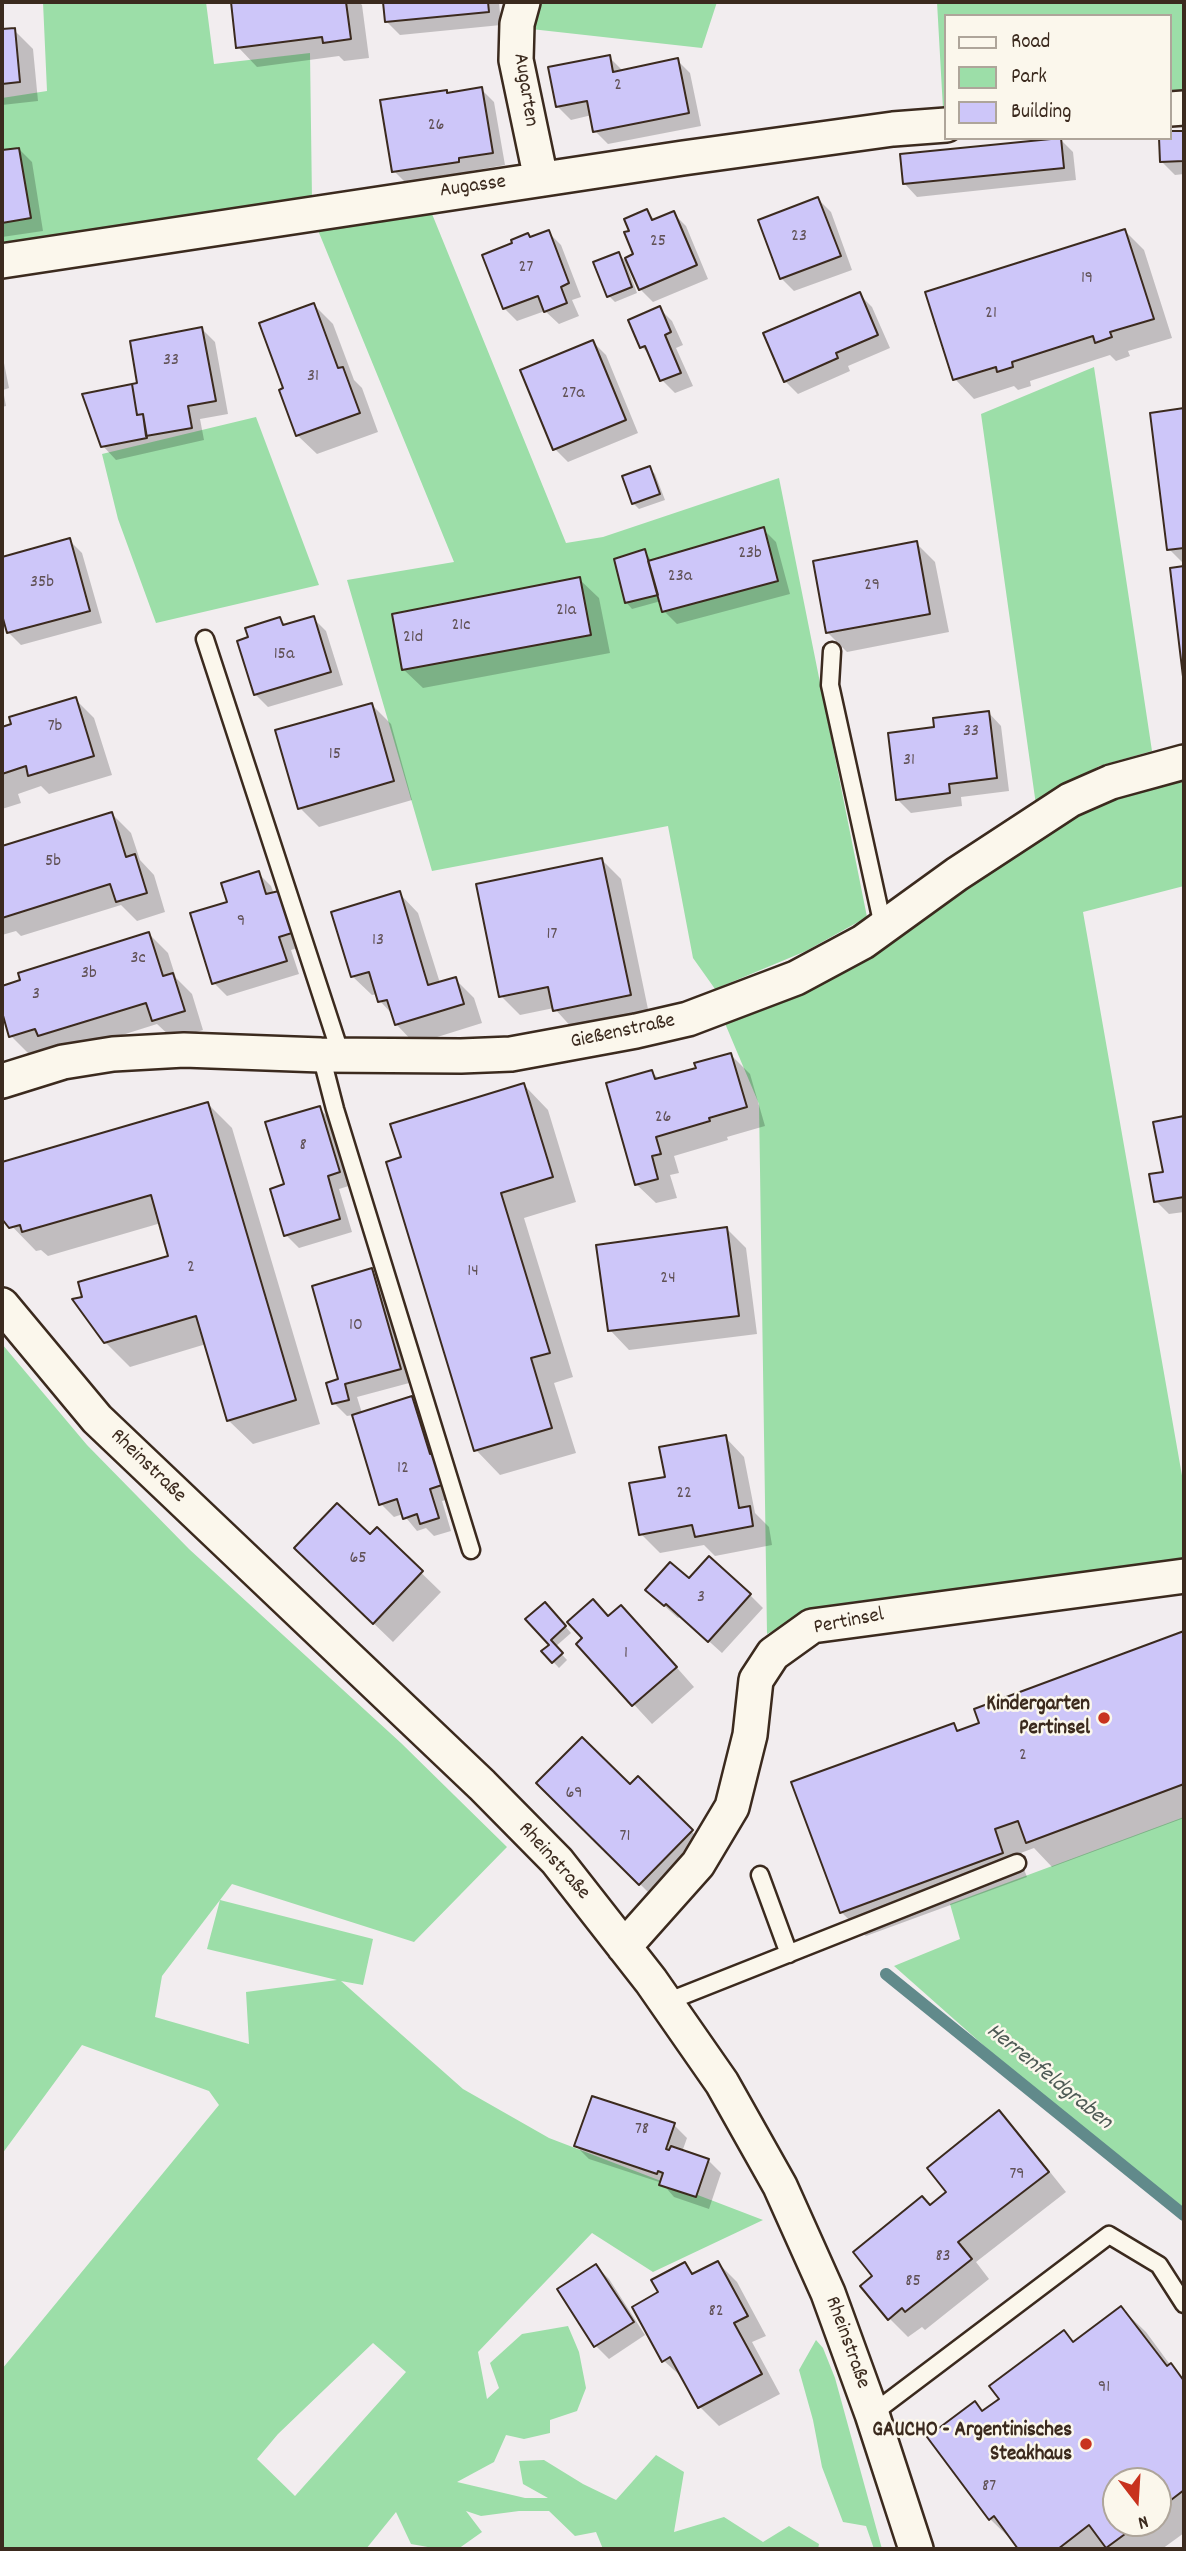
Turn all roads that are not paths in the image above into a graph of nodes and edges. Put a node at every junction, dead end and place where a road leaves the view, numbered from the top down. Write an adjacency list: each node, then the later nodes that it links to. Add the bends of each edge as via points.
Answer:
1 (523, 2): 3 (street, Augarten, via 516,60)
2 (944, 125): 3 (street, Augasse)
3 (541, 179): 4 (street, Augasse)
4 (2, 261)
5 (205, 639): 9 (lane)
6 (832, 651): 8 (lane, via 830,685)
7 (1184, 762): 8 (street, Gießenstraße, via 1111,782 1070,800)
8 (883, 926): 9 (street, Gießenstraße, via 796,978 688,1019 510,1054)
9 (331, 1055): 10 (street, Gießenstraße, via 184,1050 114,1054 63,1062); 12 (lane, via 335,1109)
10 (2, 1081)
11 (2, 1305): 16 (street, Rheinstraße, via 97,1419 482,1785 557,1861)
12 (471, 1550)
13 (1184, 1576): 16 (street, Pertinsel, via 812,1626 773,1654 756,1680 750,1735 732,1808 698,1864)
14 (1017, 1863): 17 (lane)
15 (760, 1875): 17 (lane)
16 (625, 1947): 18 (street, Rheinstraße)
17 (789, 1954): 18 (lane)
18 (664, 2003): 20 (street, Rheinstraße, via 722,2083 780,2186 828,2293)
19 (1184, 2304): 20 (lane, via 1159,2265 1109,2235)
20 (872, 2414): 21 (street, Rheinstraße)
21 (916, 2549)

